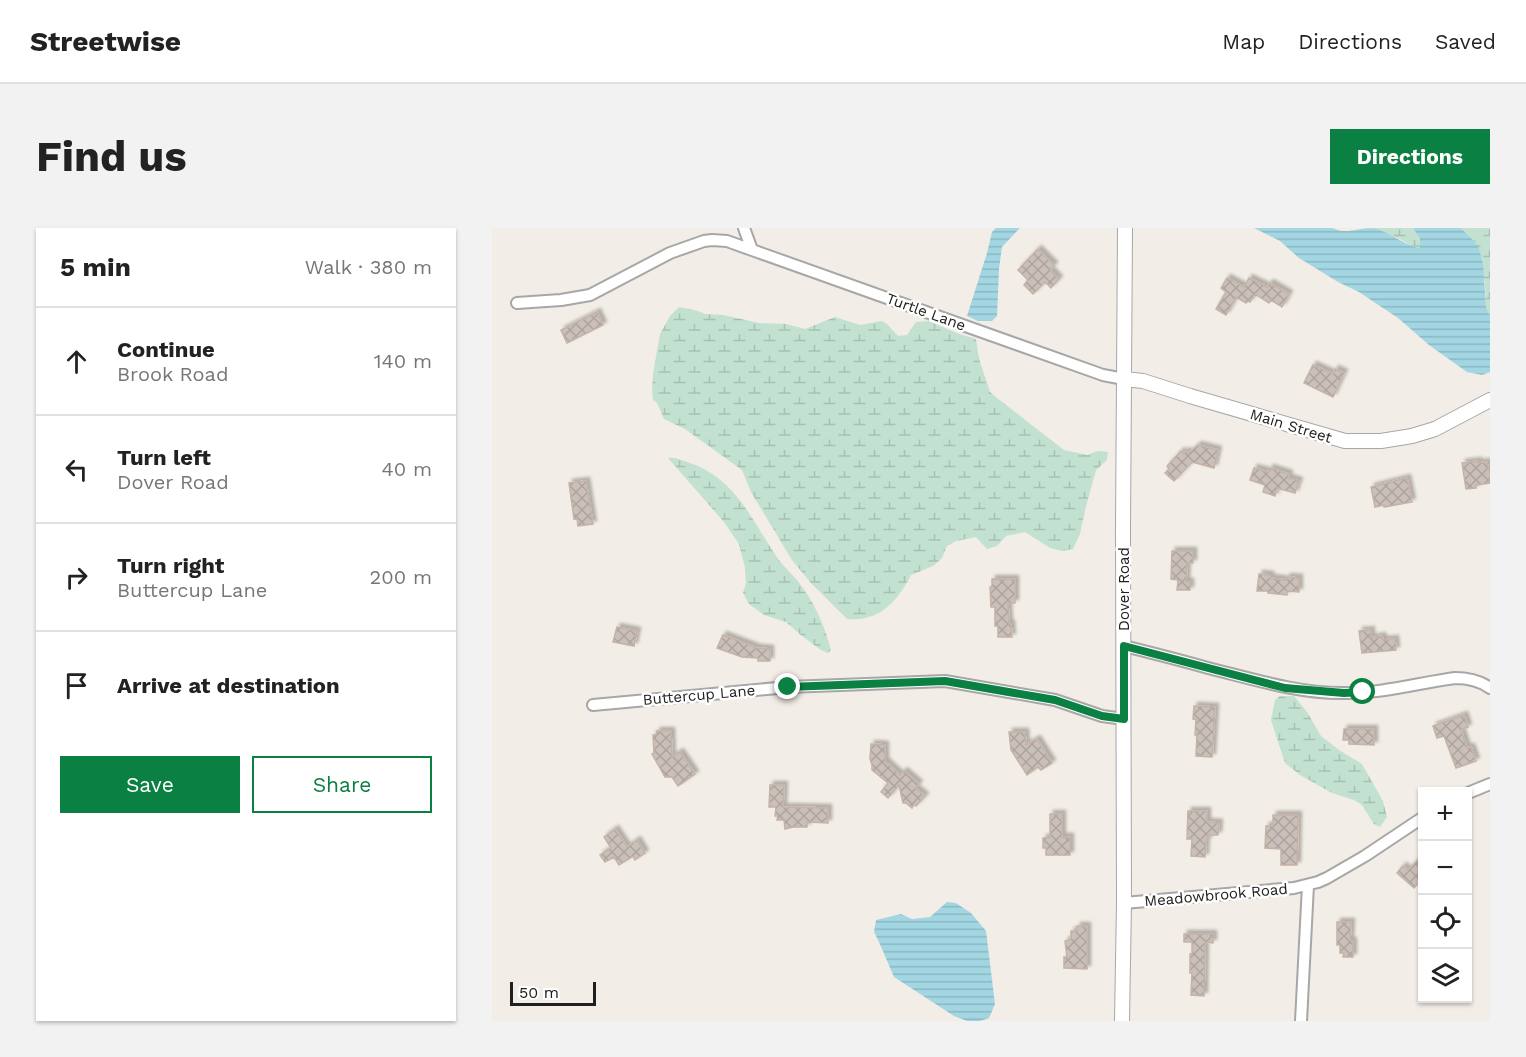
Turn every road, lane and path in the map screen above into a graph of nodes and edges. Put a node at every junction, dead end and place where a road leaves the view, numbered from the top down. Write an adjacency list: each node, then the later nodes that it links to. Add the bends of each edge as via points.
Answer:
1 (744, 228): 3 (street)
2 (1125, 228): 5 (street, Dover Road)
3 (752, 250): 4 (street, Turtle Lane, via 727,241 704,241 670,253 590,295); 5 (street, Turtle Lane, via 1103,375)
4 (517, 303)
5 (1124, 379): 6 (street, Main Street, via 1143,381 1345,441 1412,436 1435,429); 7 (street, Dover Road)
6 (1490, 400)
7 (1124, 646): 8 (street, via 1305,691 1363,692 1455,678 1475,680); 10 (street, Dover Road)
8 (1490, 688)
9 (593, 705): 10 (street, Buttercup Lane, via 788,687 945,681 1055,700)
10 (1124, 719): 15 (street, Dover Road)
11 (1490, 784): 12 (street)
12 (1472, 791)
13 (1418, 821): 14 (street, Meadowbrook Road, via 1365,856)
14 (1308, 885): 15 (street, Meadowbrook Road); 17 (street, Meadowbrook Road)
15 (1124, 903): 16 (street, Dover Road)
16 (1122, 1021)
17 (1300, 1021)

